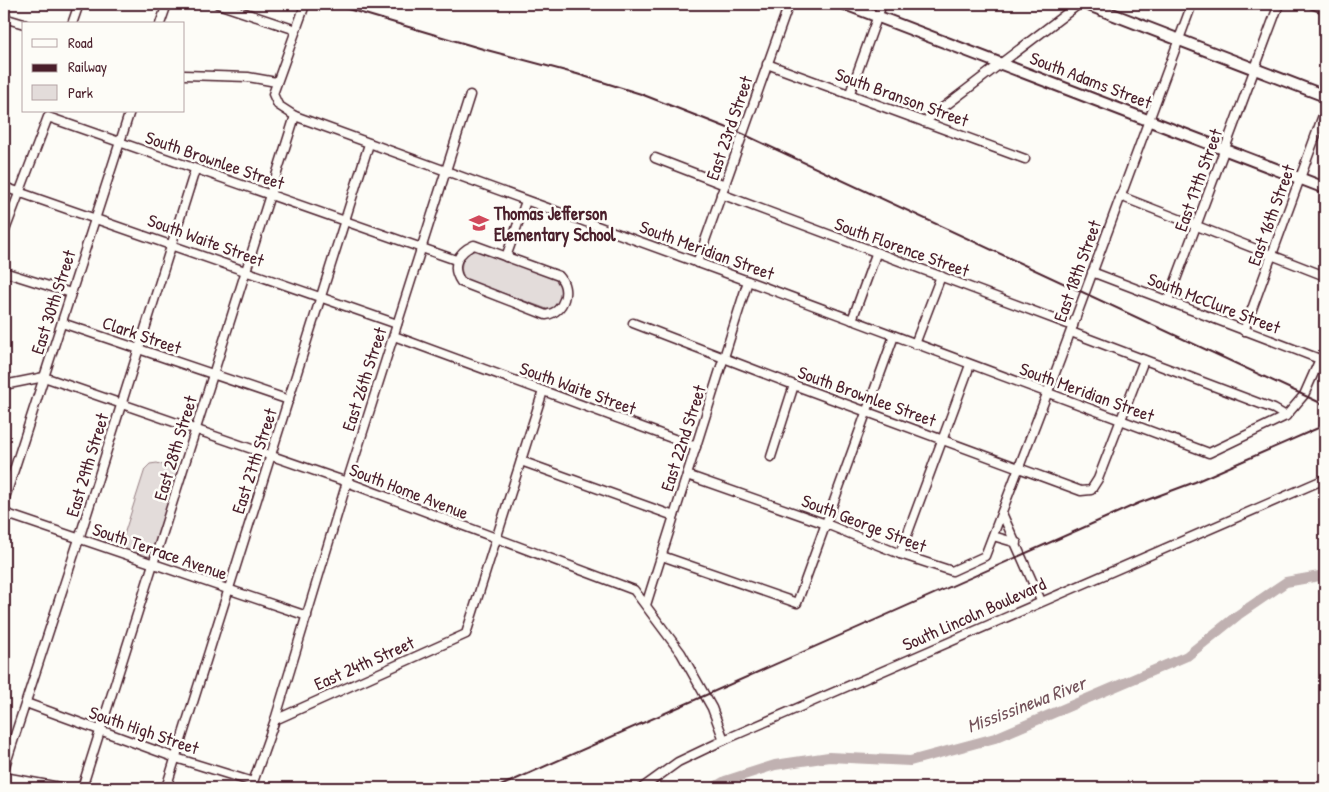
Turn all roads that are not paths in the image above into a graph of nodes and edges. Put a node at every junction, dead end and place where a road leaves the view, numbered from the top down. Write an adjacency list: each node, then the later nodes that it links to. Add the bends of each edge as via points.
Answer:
1 (79, 4): 16 (street)
2 (167, 4): 17 (street)
3 (218, 4): 19 (street)
4 (790, 4): 21 (street, East 23rd Street)
5 (845, 4): 14 (main road, South Adams Street)
6 (882, 4): 14 (street)
7 (1079, 4): 22 (street)
8 (1086, 4): 20 (main road)
9 (1192, 4): 20 (street, East 18th Street)
10 (1279, 4): 23 (street, East 17th Street)
11 (1312, 4): 13 (street)
12 (305, 5): 19 (street)
13 (1325, 9)
14 (878, 16): 22 (main road, South Adams Street); 26 (street)
15 (4, 18): 18 (street)
16 (73, 22)
17 (161, 22)
18 (22, 23)
19 (296, 30): 25 (street)
20 (1179, 40): 23 (main road); 32 (street, East 18th Street)
21 (767, 64): 26 (street, South Branson Street); 42 (street, East 23rd Street)
22 (1000, 64): 32 (main road, South Adams Street); 33 (street)
23 (1255, 70): 28 (main road); 36 (street, East 17th Street)
24 (185, 75): 25 (street, via 248,77)
25 (276, 82): 31 (street, South Meridian Street, via 273,94 278,105)
26 (850, 93): 33 (street, South Branson Street)
27 (470, 94): 40 (street, East 26th Street)
28 (1325, 96)
29 (1325, 110): 41 (street, East 16th Street)
30 (130, 112): 34 (street, East 30th Street)
31 (295, 116): 35 (street, South Meridian Street); 46 (street, East 28th Street)
32 (1149, 120): 36 (main road, South Adams Street); 48 (street, East 18th Street)
33 (924, 122): 38 (street, South Branson Street)
34 (120, 142): 39 (street, South Brownlee Street); 45 (street, South Brownlee Street, via 48,117); 50 (street, East 30th Street)
35 (370, 144): 40 (street, South Meridian Street); 51 (street, East 27th Street)
36 (1226, 148): 41 (main road, South Adams Street); 52 (street, East 17th Street)
37 (655, 158): 42 (street)
38 (1025, 159)
39 (196, 170): 46 (street, South Brownlee Street); 54 (street, East 29th Street)
40 (445, 170): 49 (street, South Meridian Street); 55 (street, East 26th Street)
41 (1300, 178): 44 (main road, South Adams Street); 57 (street, East 16th Street)
42 (725, 185): 47 (street, East 23rd Street)
43 (4, 187): 45 (street, South Waite Street)
44 (1325, 188)
45 (18, 192): 50 (street, South Waite Street); 53 (street)
46 (271, 194): 51 (street, South Brownlee Street); 61 (street, East 28th Street)
47 (721, 194): 56 (street, South Florence Street); 60 (street, East 23rd Street)
48 (1120, 196): 52 (street); 63 (street, East 18th Street)
49 (526, 201): 58 (street); 60 (street, South Meridian Street)
50 (96, 217): 54 (street, South Waite Street); 67 (street, East 30th Street)
51 (345, 222): 55 (street, South Brownlee Street); 68 (street, East 27th Street)
52 (1197, 226): 57 (street); 69 (street, East 17th Street)
53 (4, 233)
54 (172, 244): 61 (street, South Waite Street); 79 (street, East 29th Street)
55 (422, 248): 59 (street, South Brownlee Street); 73 (street, East 26th Street)
56 (876, 254): 64 (street, South Florence Street); 70 (street)
57 (1272, 255): 65 (street); 75 (street, East 16th Street)
58 (506, 257): 59 (street, via 474,244); 59 (street, via 559,276 566,291 561,307 555,313 546,315 461,282 456,274)
59 (456, 260)
60 (697, 262): 66 (street, South Meridian Street)
61 (246, 271): 68 (street, South Waite Street); 84 (street, East 28th Street)
62 (4, 272): 67 (street)
63 (1092, 272): 69 (street, South McClure Street); 74 (street, East 18th Street)
64 (941, 276): 74 (street, South Florence Street); 78 (street)
65 (1325, 276)
66 (748, 281): 70 (street, South Meridian Street); 80 (street, East 22nd Street)
67 (71, 292): 71 (street, East 30th Street)
68 (321, 296): 73 (street, South Waite Street); 90 (street, East 27th Street)
69 (1168, 301): 75 (street, South McClure Street)
70 (852, 320): 77 (street, South Meridian Street)
71 (62, 323): 79 (street, Clark Street); 85 (street, East 30th Street)
72 (633, 323): 80 (street, South Brownlee Street)
73 (397, 324): 76 (street, East 26th Street)
74 (1072, 329): 81 (street, South Florence Street); 89 (street, East 18th Street)
75 (1244, 331): 82 (street, South McClure Street)
76 (394, 336): 88 (street, South Waite Street); 104 (street, East 26th Street)
77 (894, 336): 78 (street, South Meridian Street); 92 (street)
78 (915, 344): 83 (street, South Meridian Street)
79 (138, 350): 84 (street, Clark Street); 91 (street, East 29th Street)
80 (724, 358): 87 (street, South Brownlee Street); 97 (street, East 22nd Street)
81 (1144, 360): 93 (street, South Florence Street); 94 (street)
82 (1323, 360): 93 (street, via 1304,395)
83 (970, 365): 89 (street, South Meridian Street); 96 (street)
84 (213, 376): 90 (street, Clark Street); 95 (street, East 28th Street)
85 (44, 378): 86 (street, South Home Avenue); 91 (street, South Home Avenue); 105 (street, East 30th Street)
86 (4, 384)
87 (794, 385): 92 (street, South Brownlee Street); 99 (street)
88 (543, 391): 97 (street, South Waite Street); 100 (street)
89 (1047, 392): 94 (street, South Meridian Street); 101 (street, East 18th Street)
90 (289, 400): 98 (street, East 27th Street)
91 (121, 404): 95 (street, South Home Avenue); 111 (street, East 29th Street)
92 (866, 410): 96 (street, South Brownlee Street); 109 (street)
93 (1286, 416): 94 (street, South Meridian Street, via 1208,453)
94 (1120, 421): 101 (street, South Brownlee Street, via 1091,490 1081,490)
95 (196, 431): 98 (street, South Home Avenue); 116 (street, East 28th Street)
96 (943, 440): 101 (street, South Brownlee Street); 114 (street)
97 (696, 447): 102 (street, East 22nd Street)
98 (270, 457): 104 (street, South Home Avenue); 117 (street, East 27th Street)
99 (771, 457)
100 (521, 461): 108 (street); 112 (street)
101 (1018, 468): 106 (street, East 18th Street)
102 (687, 475): 108 (street, East 22nd Street); 109 (street, South George Street)
103 (1325, 478): 118 (street, South Lincoln Boulevard)
104 (346, 482): 112 (street, South Home Avenue); 120 (street, East 26th Street)
105 (4, 501)
106 (1002, 512): 110 (street, South George Street); 113 (street)
107 (4, 513): 111 (street, South Terrace Avenue)
108 (674, 516): 115 (street, East 22nd Street)
109 (826, 524): 114 (street, South George Street); 115 (street, via 797,603)
110 (993, 536): 113 (street); 114 (street, South George Street, via 985,556 952,571)
111 (79, 539): 116 (street, South Terrace Avenue); 121 (street, East 29th Street)
112 (497, 540): 119 (street, South Home Avenue, via 634,590); 122 (street, East 24th Street, via 466,634)
113 (1017, 543): 118 (street)
114 (900, 554)
115 (662, 556): 119 (street, East 22nd Street)
116 (156, 563): 117 (street, South Terrace Avenue); 123 (street, East 28th Street)
117 (229, 590): 120 (street, South Terrace Avenue); 125 (street, East 27th Street)
118 (1041, 601): 124 (street, South Lincoln Boulevard)
119 (646, 605): 124 (street, South Home Avenue, via 681,653 712,708)
120 (307, 616): 122 (street, East 26th Street)
121 (26, 703): 123 (street, South High Street); 126 (street, East 29th Street)
122 (275, 720): 128 (street, East 26th Street)
123 (102, 732): 125 (street, South High Street); 130 (street, East 28th Street)
124 (724, 740): 132 (street, South Lincoln Boulevard, via 678,762)
125 (176, 758): 128 (street, South High Street); 131 (street, East 27th Street)
126 (4, 769)
127 (4, 776): 129 (street)
128 (252, 785)
129 (65, 788)
130 (82, 788)
131 (166, 788)
132 (642, 788)

